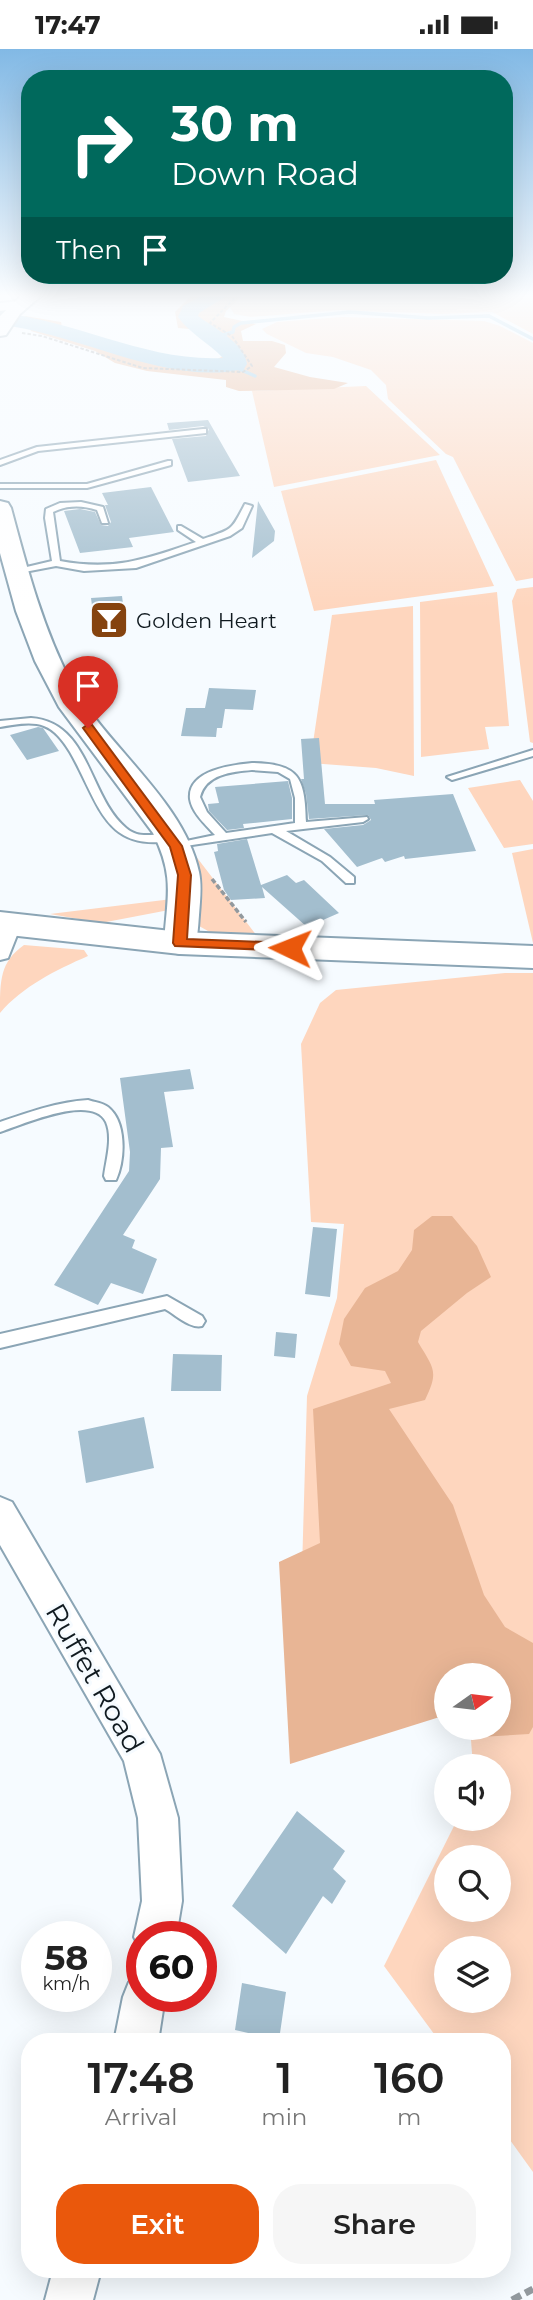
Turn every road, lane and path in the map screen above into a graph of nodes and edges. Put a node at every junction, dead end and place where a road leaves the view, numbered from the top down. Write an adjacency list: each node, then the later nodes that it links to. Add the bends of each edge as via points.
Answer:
1 (203, 431): 2 (lane, via 37,449)
2 (0, 463)
3 (168, 463): 4 (lane, via 87,486)
4 (0, 486)
5 (248, 506): 9 (lane, via 239,526)
6 (1, 519): 11 (street)
7 (105, 520): 10 (lane, via 100,509 89,505 49,511)
8 (181, 528): 9 (lane)
9 (202, 543): 10 (lane, via 136,565 84,568)
10 (56, 563): 11 (lane)
11 (17, 572): 13 (street, via 41,646)
12 (100, 678): 13 (lane)
13 (61, 685): 21 (street)
14 (0, 723): 21 (lane, via 38,722 59,731 122,830 131,838)
15 (533, 753): 16 (lane)
16 (452, 777)
17 (363, 819): 18 (lane)
18 (301, 826): 19 (lane); 20 (lane, via 291,774 280,769 230,769 203,778 195,798)
19 (274, 829): 20 (lane); 22 (lane, via 326,859)
20 (223, 837): 21 (lane)
21 (174, 842): 23 (path, via 193,855); 25 (street, via 184,875)
22 (350, 880)
23 (246, 923)
24 (3, 933): 25 (street)
25 (180, 943): 26 (street)
26 (533, 957)
27 (0, 1127): 28 (lane, via 53,1109 102,1108 111,1114 115,1126)
28 (111, 1176)
29 (197, 1321): 30 (lane, via 167,1302)
30 (0, 1341)
31 (0, 1513): 32 (street, Ruffet Road, via 141,1754 158,1818 162,1902)
32 (158, 1921)
33 (141, 2012): 34 (street)
34 (138, 2033)
35 (75, 2278): 37 (street)
36 (533, 2289): 38 (path)
37 (69, 2300)
38 (512, 2300)

